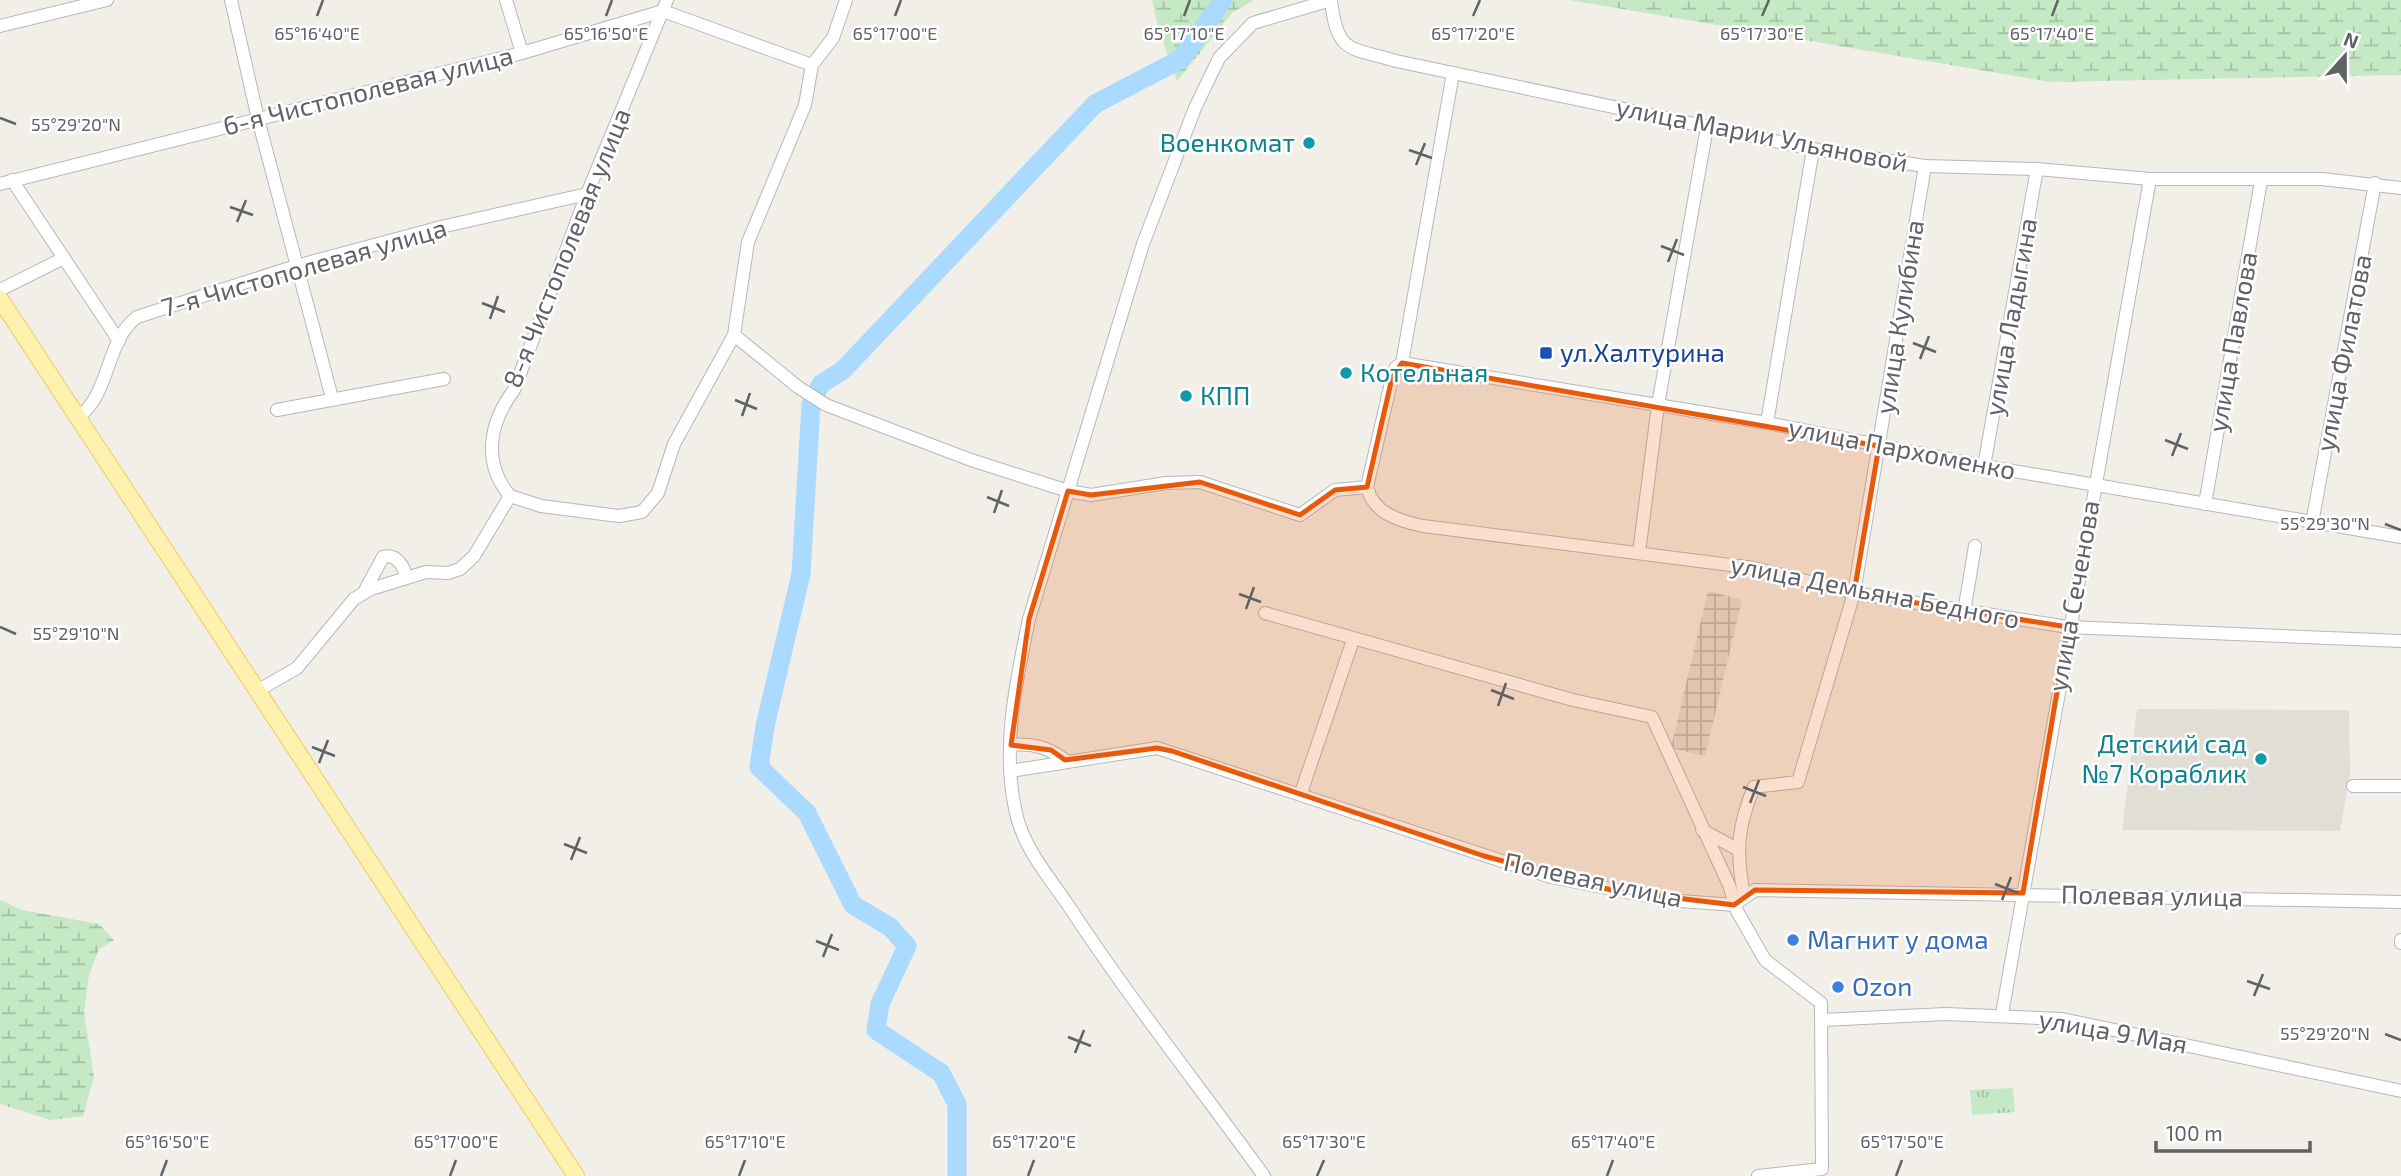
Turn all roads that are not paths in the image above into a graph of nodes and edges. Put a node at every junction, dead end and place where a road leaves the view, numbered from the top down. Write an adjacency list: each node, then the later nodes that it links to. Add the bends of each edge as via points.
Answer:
1 (231, 0): 11 (street)
2 (506, 0): 8 (street)
3 (846, 0): 9 (street, via 833,38)
4 (1331, 0): 10 (street, улица Марии Ульяновой, via 1335,29 1346,45); 39 (street, via 1253,23 1219,58 1143,244)
5 (102, 1): 7 (street)
6 (663, 4): 8 (street, 6-я Чистополевая улица); 9 (street); 21 (street, 8-я Чистополевая улица)
7 (0, 26)
8 (522, 53): 11 (street, 6-я Чистополевая улица)
9 (812, 65): 26 (street, via 805,105 748,242)
10 (1453, 73): 12 (street, улица Марии Ульяновой); 28 (street)
11 (258, 120): 18 (street, 6-я Чистополевая улица); 23 (street)
12 (1707, 127): 13 (street, улица Марии Ульяновой); 31 (street)
13 (1813, 149): 14 (street, улица Марии Ульяновой); 34 (street)
14 (1925, 166): 15 (street, улица Марии Ульяновой); 35 (street, улица Кулибина)
15 (2037, 169): 16 (street, улица Марии Ульяновой); 36 (street, улица Ладыгина)
16 (2150, 179): 17 (street, улица Марии Ульяновой); 37 (street, улица Сеченова)
17 (2261, 181): 19 (street, улица Марии Ульяновой); 41 (street, улица Павлова)
18 (6, 182): 22 (street)
19 (2375, 183): 20 (street, улица Марии Ульяновой); 42 (street, улица Филатова)
20 (2401, 188)
21 (587, 194): 23 (street, 7-я Чистополевая улица); 40 (street, 8-я Чистополевая улица, via 514,390 496,418 491,437 495,470)
22 (64, 258): 24 (street); 27 (street)
23 (296, 266): 27 (street, 7-я Чистополевая улица, via 137,317); 30 (street)
24 (0, 290)
25 (0, 299): 33 (main road)
26 (734, 335): 39 (street, via 826,405); 40 (street, via 674,444 658,493 642,512 619,516 541,506)
27 (119, 341): 33 (street, 7-я Чистополевая улица, via 95,397)
28 (1402, 363): 31 (street, улица Пархоменко); 38 (street, via 1392,378)
29 (444, 379): 30 (street)
30 (332, 398): 32 (street)
31 (1658, 405): 34 (street, улица Пархоменко); 45 (street)
32 (276, 410)
33 (78, 417): 54 (main road)
34 (1768, 423): 35 (street, улица Пархоменко)
35 (1879, 446): 36 (street, улица Пархоменко); 47 (street, улица Кулибина)
36 (1984, 466): 37 (street, улица Пархоменко)
37 (2094, 483): 41 (street, улица Пархоменко); 51 (street, улица Сеченова)
38 (1367, 487): 39 (street, via 1335,490 1300,515 1200,482 1166,482 1091,495); 45 (street, улица Демьяна Бедного, via 1375,505 1406,522)
39 (1068, 491): 55 (street, via 1029,619 1017,675)
40 (510, 496): 46 (street, via 474,556 460,569)
41 (2205, 504): 42 (street, улица Пархоменко)
42 (2312, 523): 43 (street, улица Пархоменко)
43 (2401, 537)
44 (1975, 546): 49 (street)
45 (1639, 553): 47 (street, улица Демьяна Бедного, via 1754,568)
46 (407, 576): 48 (street); 48 (street, via 395,558 383,557)
47 (1854, 593): 49 (street, улица Демьяна Бедного); 62 (street, улица Кулибина, via 1798,782 1754,787 1743,812)
48 (363, 594): 54 (street, via 297,668)
49 (1964, 612): 51 (street, улица Демьяна Бедного)
50 (1265, 613): 52 (street)
51 (2068, 627): 53 (street, улица Демьяна Бедного); 63 (street, улица Сеченова)
52 (1353, 640): 60 (street); 61 (street, via 1651,718)
53 (2401, 640)
54 (257, 691): 70 (main road)
55 (1010, 745): 56 (street, via 1031,744); 57 (street)
56 (1065, 760): 57 (street, Полевая улица); 60 (street, Полевая улица, via 1157,748)
57 (1010, 771): 71 (street, via 1016,814 1036,858 1096,948)
58 (2353, 786): 59 (street)
59 (2401, 786)
60 (1301, 793): 66 (street, Полевая улица, via 1551,877 1667,900)
61 (1702, 830): 62 (street); 66 (street)
62 (1737, 849): 64 (street)
63 (2023, 893): 64 (street, Полевая улица, via 1755,890); 65 (street, Полевая улица); 67 (street, улица Сеченова)
64 (1744, 895): 66 (street)
65 (2401, 902)
66 (1734, 905): 68 (street, via 1765,960 1821,1003)
67 (2002, 1014): 68 (street, улица 9 Мая); 69 (street, улица 9 Мая, via 2062,1019)
68 (1822, 1020): 72 (street, via 1822,1169)
69 (2401, 1091)
70 (576, 1176)
71 (1264, 1176)
72 (1758, 1176)

